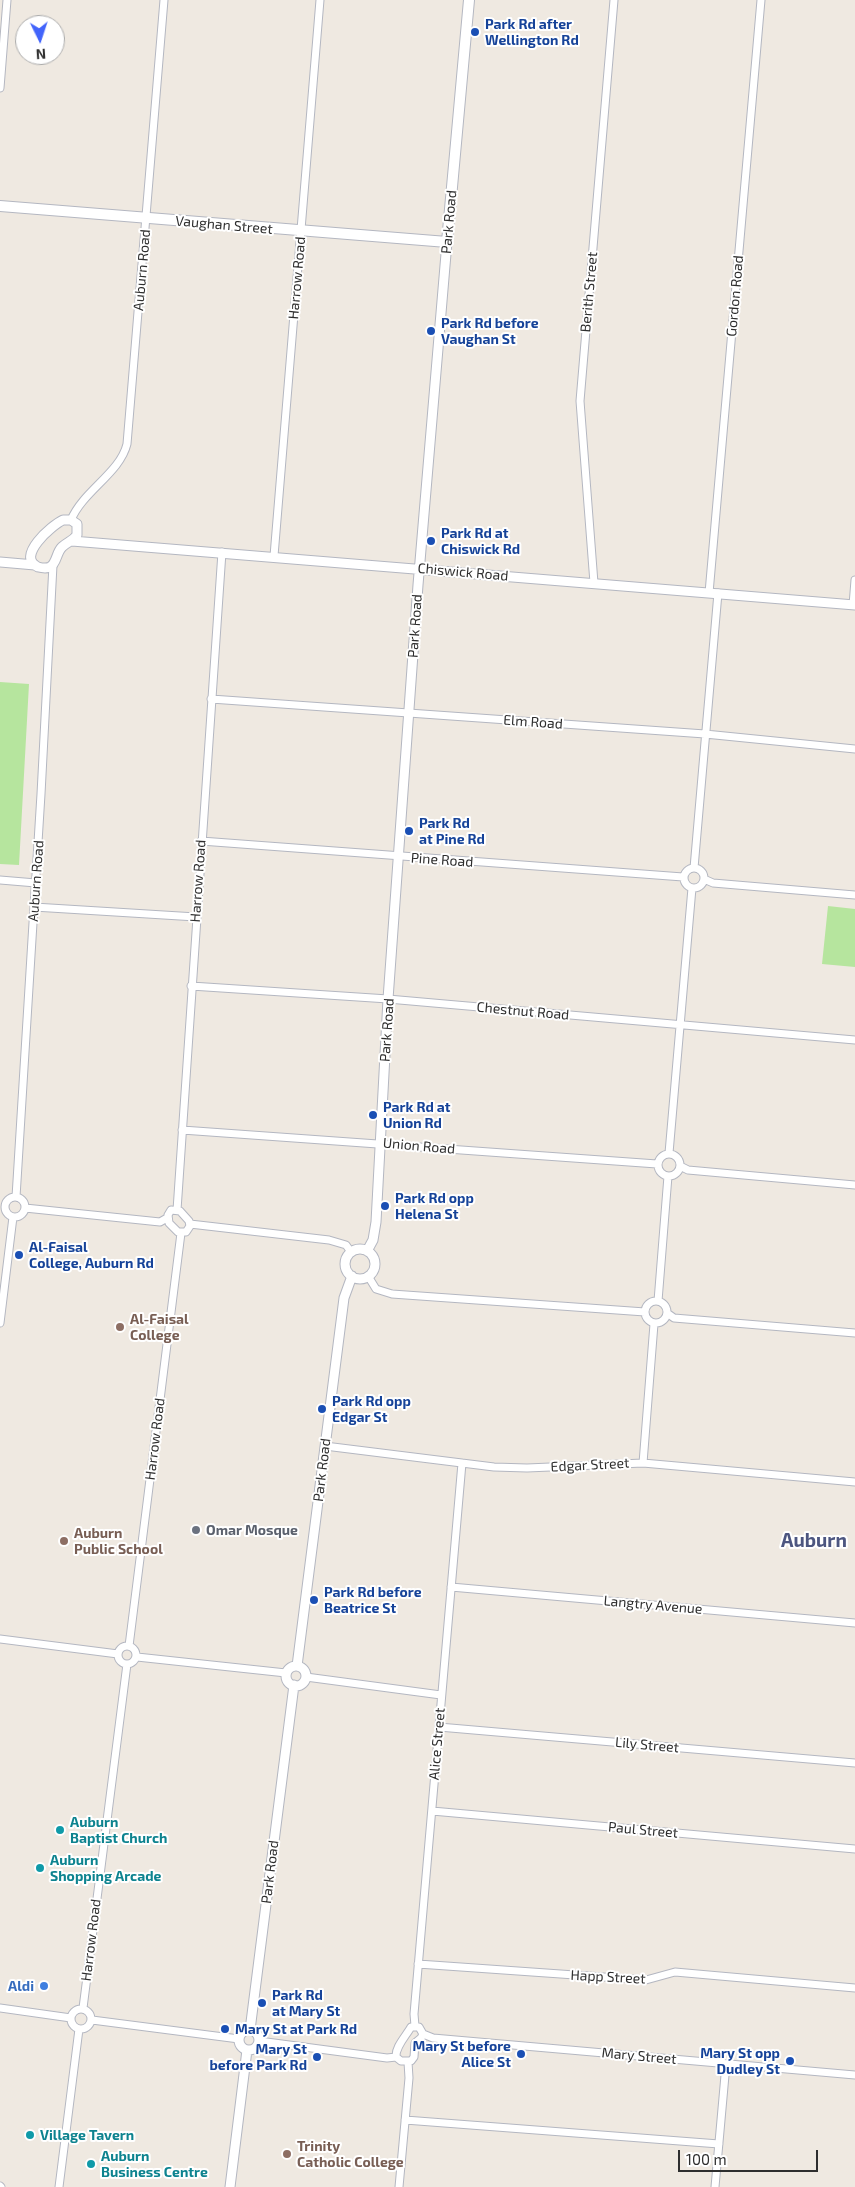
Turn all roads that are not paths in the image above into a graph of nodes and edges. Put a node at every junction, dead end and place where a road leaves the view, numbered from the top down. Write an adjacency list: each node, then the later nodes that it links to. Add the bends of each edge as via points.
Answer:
1 (7, 0): 7 (street)
2 (164, 0): 10 (street, Auburn Road)
3 (320, 0): 11 (street, Harrow Road)
4 (469, 0): 12 (main road, Park Road)
5 (614, 0): 22 (street, Berith Street, via 580,402)
6 (761, 0): 23 (street, Gordon Road)
7 (3, 8): 8 (street)
8 (0, 88)
9 (0, 206): 10 (main road, Vaughan Street)
10 (146, 218): 11 (main road, Vaughan Street); 13 (street, Auburn Road, via 126,449 116,465 75,510)
11 (301, 232): 12 (main road, Vaughan Street); 16 (street, Harrow Road)
12 (447, 242): 20 (street, Park Road)
13 (71, 520): 14 (street, via 77,524 78,531); 18 (street, via 56,524 36,544 31,558)
14 (72, 541): 15 (street, Chiswick Road); 19 (street, via 60,550)
15 (222, 552): 16 (street, Chiswick Road); 25 (street, Harrow Road)
16 (274, 556): 20 (street, Chiswick Road)
17 (0, 562): 18 (street)
18 (35, 565): 19 (street, via 42,568)
19 (53, 565): 35 (street, Auburn Road)
20 (419, 568): 22 (street, Chiswick Road); 26 (street, Park Road)
21 (855, 580): 24 (street)
22 (594, 583): 23 (street, Chiswick Road)
23 (714, 593): 24 (street, Chiswick Road); 27 (street, Gordon Road)
24 (854, 605)
25 (211, 699): 26 (street, Elm Road); 29 (street, Harrow Road)
26 (409, 712): 27 (street, Elm Road); 30 (street, Park Road)
27 (706, 734): 28 (street, Elm Road); 31 (street, Gordon Road)
28 (855, 749)
29 (201, 841): 30 (street, Pine Road); 39 (street, Harrow Road)
30 (399, 856): 32 (street, Pine Road); 41 (street, Park Road)
31 (694, 868): 32 (street, via 686,871); 33 (street, via 701,871)
32 (683, 877): 36 (street, via 686,885)
33 (704, 879): 36 (street, via 700,886); 37 (street, via 713,883)
34 (0, 880): 35 (street)
35 (36, 883): 38 (street, Auburn Road)
36 (692, 888): 42 (street)
37 (855, 895)
38 (34, 907): 39 (street); 51 (street, Auburn Road)
39 (196, 917): 40 (street, Harrow Road)
40 (191, 986): 41 (street, Chestnut Road); 44 (street, Harrow Road)
41 (388, 1000): 42 (street, Chestnut Road); 45 (street, Park Road)
42 (681, 1024): 43 (street, Chestnut Road); 46 (street)
43 (855, 1040)
44 (182, 1130): 45 (street, Union Road); 54 (street, Harrow Road)
45 (379, 1143): 47 (street, Union Road); 59 (street, Park Road, via 376,1222)
46 (670, 1153): 47 (street, via 660,1158); 48 (street, via 679,1159)
47 (657, 1164): 49 (street, via 661,1173)
48 (680, 1166): 49 (street, via 675,1174); 50 (street, via 688,1170)
49 (668, 1176): 63 (street)
50 (855, 1185)
51 (16, 1197): 52 (street); 53 (street, via 22,1200)
52 (2, 1206): 55 (street)
53 (25, 1208): 55 (street, via 22,1214); 56 (street, via 160,1222)
54 (177, 1210): 56 (street, via 170,1211); 57 (street)
55 (13, 1217): 66 (street)
56 (167, 1218): 58 (street)
57 (190, 1224): 58 (street, via 188,1230); 60 (street, via 329,1240 346,1245)
58 (181, 1232): 76 (street, Harrow Road)
59 (367, 1251): 60 (street, via 358,1249); 62 (street, via 375,1264)
60 (351, 1252): 61 (street, via 345,1265)
61 (352, 1276): 62 (street, via 360,1279); 69 (street, Park Road, via 344,1298)
62 (368, 1276): 64 (street, via 376,1289 392,1294)
63 (658, 1301): 64 (street, via 648,1305); 65 (street, via 666,1307)
64 (645, 1312): 67 (street, via 648,1321)
65 (667, 1314): 67 (street, via 662,1322); 68 (street, via 674,1318)
66 (0, 1323)
67 (654, 1324): 71 (street)
68 (855, 1333)
69 (325, 1446): 70 (street, Edgar Street); 80 (street, Park Road)
70 (462, 1463): 71 (street, Edgar Street, via 494,1468 528,1468); 73 (street, Alice Street)
71 (643, 1463): 72 (street, Edgar Street)
72 (855, 1482)
73 (450, 1587): 74 (street, Langtry Avenue); 84 (street, Alice Street)
74 (855, 1623)
75 (0, 1639): 77 (street)
76 (129, 1646): 77 (street, via 121,1648); 78 (street, via 136,1651)
77 (118, 1654): 79 (street, via 119,1660)
78 (137, 1657): 79 (street, via 132,1664); 81 (street)
79 (126, 1664): 92 (street, Harrow Road)
80 (297, 1666): 81 (street, via 289,1668); 82 (street, via 303,1668)
81 (286, 1673): 83 (street, via 286,1680)
82 (306, 1677): 83 (street); 84 (street)
83 (294, 1685): 97 (street, Park Road)
84 (441, 1696): 85 (street, Alice Street)
85 (439, 1727): 86 (street, Lily Street); 87 (street, Alice Street)
86 (855, 1763)
87 (432, 1811): 88 (street, Paul Street); 89 (street, Alice Street)
88 (855, 1849)
89 (418, 1964): 90 (street, Happ Street, via 646,1980 675,1972); 95 (street, Alice Street)
90 (855, 1988)
91 (0, 2008): 93 (street)
92 (83, 2008): 93 (street, via 75,2010); 94 (street, via 90,2012)
93 (71, 2018): 96 (street)
94 (92, 2020): 96 (street, via 87,2027); 99 (street)
95 (415, 2026): 98 (street, via 421,2028); 102 (street, via 397,2048)
96 (79, 2029): 108 (street)
97 (250, 2030): 99 (street, via 242,2032); 100 (street, via 258,2035)
98 (423, 2034): 103 (street, via 415,2043 414,2057); 104 (street, Mary Street, via 432,2038)
99 (239, 2039): 101 (street, via 240,2046)
100 (259, 2041): 101 (street, via 253,2049); 102 (street)
101 (247, 2050): 109 (street)
102 (396, 2057): 103 (street)
103 (408, 2062): 106 (street)
104 (726, 2064): 105 (street, Mary Street); 107 (street)
105 (855, 2074)
106 (405, 2120): 107 (street); 110 (street)
107 (719, 2144): 111 (street)
108 (59, 2187)
109 (230, 2187)
110 (399, 2187)
111 (715, 2187)

